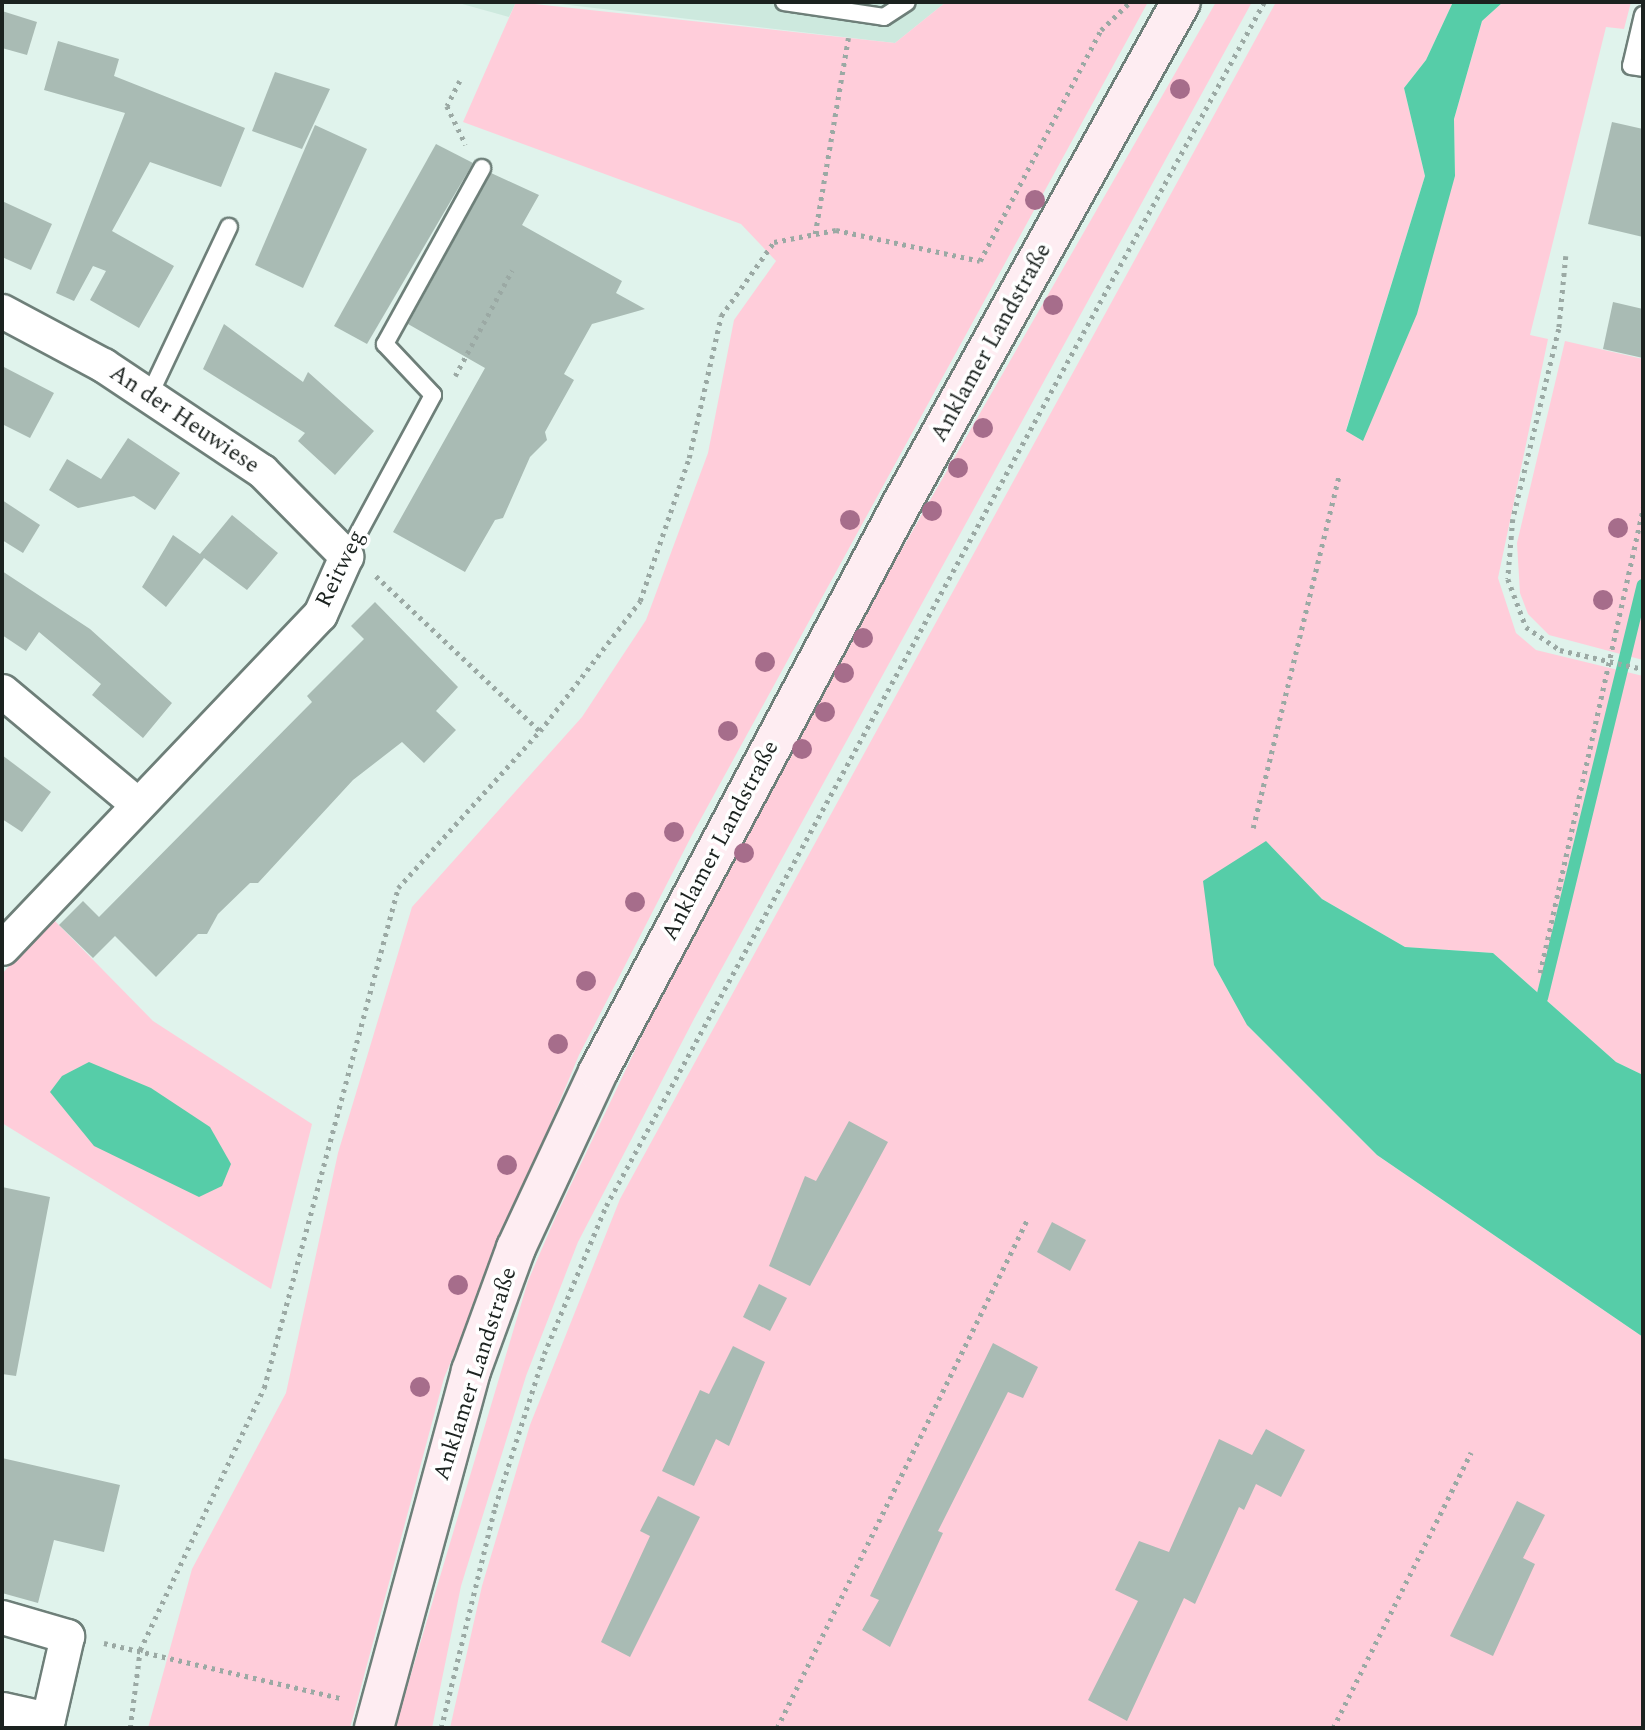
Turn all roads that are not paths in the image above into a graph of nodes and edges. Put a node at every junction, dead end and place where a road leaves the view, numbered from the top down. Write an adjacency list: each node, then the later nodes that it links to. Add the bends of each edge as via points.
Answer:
1 (784, 2): 2 (lane, via 852,17 884,17)
2 (907, 2)
3 (1181, 2): 16 (main road, Anklamer Landstraße, via 902,503 592,1085 516,1248 471,1371)
4 (1643, 15): 5 (lane, via 1631,66)
5 (1643, 68)
6 (482, 168): 10 (lane, Reitweg, via 385,344 433,394)
7 (229, 227): 9 (lane)
8 (2, 311): 9 (street, An der Heuwiese)
9 (149, 396): 10 (street, An der Heuwiese, via 261,471)
10 (346, 556): 12 (street, Reitweg, via 320,614)
11 (2, 691): 12 (street)
12 (137, 804): 13 (street, Reitweg)
13 (2, 948)
14 (2, 1617): 15 (street, via 67,1636 48,1719)
15 (2, 1709)
16 (376, 1717)

